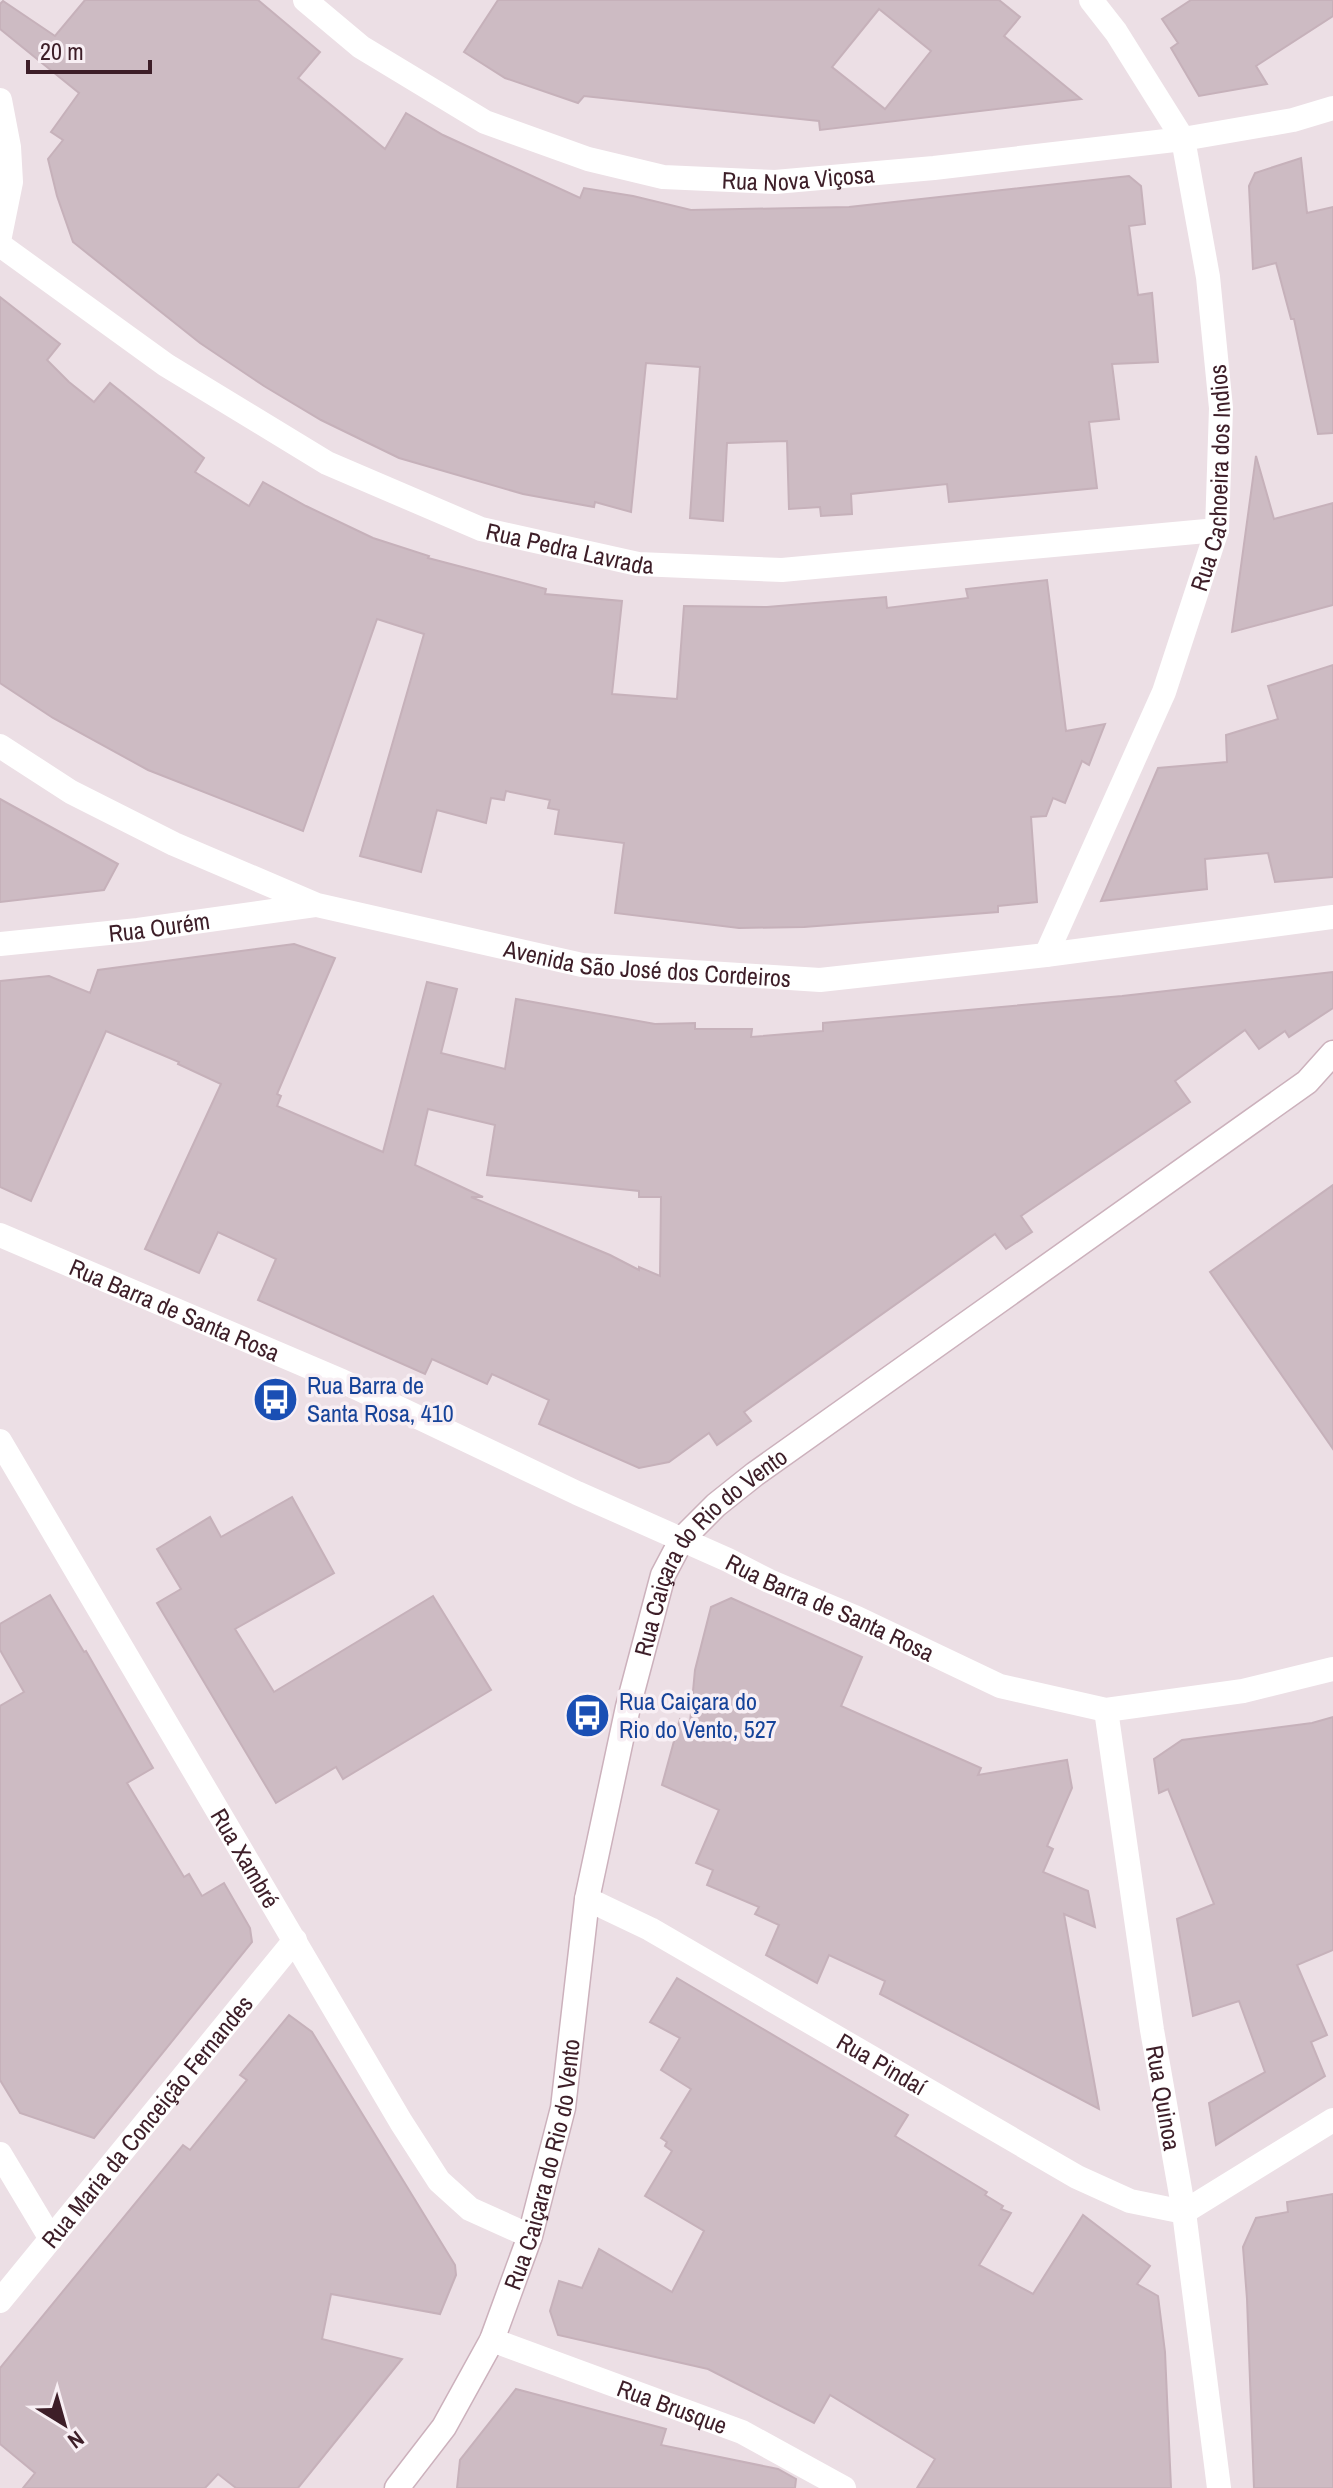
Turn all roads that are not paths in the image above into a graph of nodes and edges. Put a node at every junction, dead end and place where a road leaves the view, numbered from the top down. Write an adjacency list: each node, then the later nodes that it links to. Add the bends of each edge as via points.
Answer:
1 (305, 0): 5 (street, Rua Nova Viçosa, via 361,47 485,122 588,159 663,177 775,182)
2 (1091, 0): 5 (street, Rua Cachoeira dos Indios)
3 (0, 100): 6 (street, via 11,182)
4 (1333, 108): 5 (street, Rua Nova Viçosa)
5 (1183, 139): 8 (street, Rua Cachoeira dos Indios, via 1208,277 1221,408)
6 (0, 236)
7 (0, 245): 8 (street, Rua Pedra Lavrada, via 166,365 327,463 481,529 638,564 782,570)
8 (1217, 530): 13 (street, Rua Cachoeira dos Indios, via 1164,692)
9 (0, 746): 10 (street, Avenida São José dos Cordeiros, via 71,792 174,844)
10 (317, 905): 12 (street, Rua Ourém); 13 (street, Avenida São José dos Cordeiros, via 582,965 820,980)
11 (1333, 917): 13 (street, Avenida São José dos Cordeiros)
12 (0, 944)
13 (1046, 955)
14 (1333, 1053): 16 (street, Rua Caiçara do Rio do Vento)
15 (1333, 1072): 16 (street, Rua Caiçara do Rio do Vento)
16 (1307, 1082): 19 (street, Rua Caiçara do Rio do Vento, via 755,1474)
17 (0, 1235): 19 (street, Rua Barra de Santa Rosa, via 342,1381)
18 (0, 1441): 23 (street, Rua Xambré)
19 (682, 1539): 21 (street, Rua Barra de Santa Rosa, via 1000,1686); 22 (street, Rua Caiçara do Rio do Vento, via 663,1575 628,1707)
20 (1333, 1669): 21 (street, Rua Barra de Santa Rosa, via 1243,1691)
21 (1106, 1710): 26 (street, Rua Quinoa)
22 (587, 1899): 26 (street, Rua Pindaí, via 650,1929 1077,2177 1130,2201); 27 (street, Rua Caiçara do Rio do Vento, via 563,2108)
23 (295, 1940): 27 (street, Rua Xambré, via 439,2181 470,2209); 28 (street, Rua Maria da Conceição Fernandes)
24 (1333, 2120): 26 (street)
25 (0, 2154): 28 (street)
26 (1184, 2212): 33 (street, Rua Quinoa)
27 (530, 2236): 30 (street, Rua Caiçara do Rio do Vento)
28 (51, 2239): 29 (street, Rua Maria da Conceição Fernandes)
29 (0, 2301)
30 (492, 2340): 31 (street, Rua Caiçara do Rio do Vento, via 444,2427); 32 (street, Rua Brusque, via 742,2432)
31 (397, 2488)
32 (844, 2488)
33 (1219, 2488)

